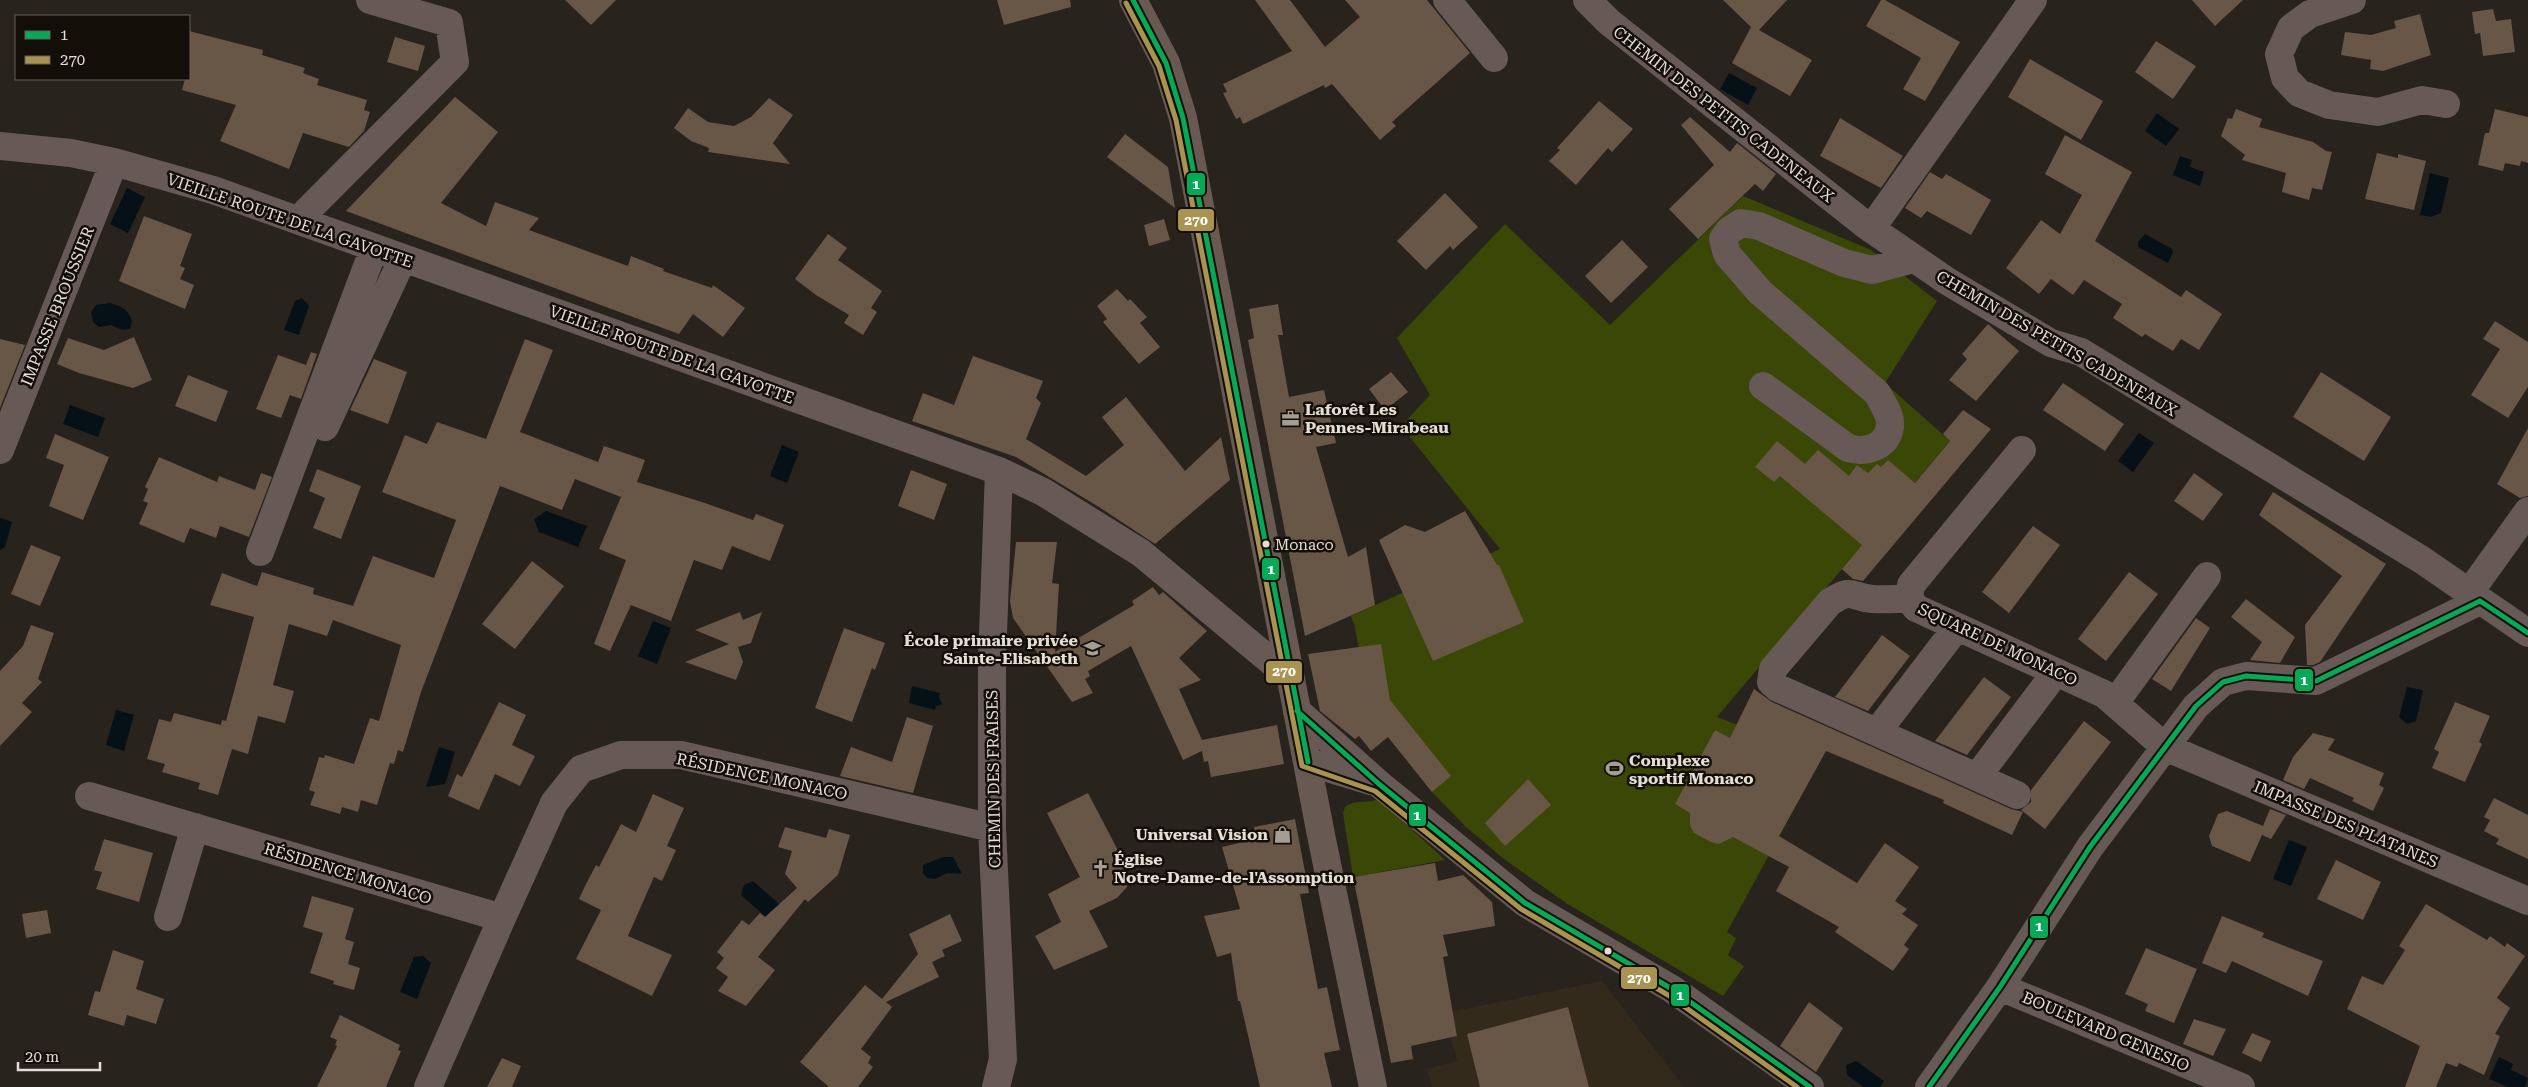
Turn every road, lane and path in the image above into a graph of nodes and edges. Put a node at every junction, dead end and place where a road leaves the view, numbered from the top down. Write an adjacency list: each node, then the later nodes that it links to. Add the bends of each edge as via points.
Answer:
1 (370, 0): 12 (street, via 449,22 454,62)
2 (1133, 0): 30 (main road, via 1166,64 1184,118)
3 (1447, 0): 7 (street)
4 (1587, 0): 13 (street, CHEMIN DES PETITS CADENEAUX, via 1608,22)
5 (2033, 0): 13 (street)
6 (2352, 0): 8 (street, via 2310,14 2291,28 2280,54 2285,78 2299,93 2329,105 2378,112 2422,100)
7 (1494, 58)
8 (2446, 104)
9 (433, 108): 12 (street)
10 (0, 146): 11 (street, VIEILLE ROUTE DE LA GAVOTTE, via 71,153)
11 (114, 162): 12 (street, VIEILLE ROUTE DE LA GAVOTTE, via 213,190); 18 (street, IMPASSE BROUSSIER)
12 (305, 223): 14 (street, VIEILLE ROUTE DE LA GAVOTTE)
13 (1871, 229): 16 (street, CHEMIN DES PETITS CADENEAUX)
14 (374, 248): 15 (street, VIEILLE ROUTE DE LA GAVOTTE); 23 (street)
15 (402, 258): 20 (street, VIEILLE ROUTE DE LA GAVOTTE); 22 (street, via 329,416)
16 (1914, 259): 17 (street, via 1872,270 1844,263 1759,226 1741,223 1729,231 1723,239 1728,254 1760,292 1876,393 1890,425 1884,440 1874,449 1860,452 1848,448); 25 (street, CHEMIN DES PETITS CADENEAUX, via 2051,343 2080,352 2422,560)
17 (1763, 386)
18 (0, 450)
19 (2022, 450): 26 (street, SQUARE DE MONACO, via 1911,585)
20 (999, 471): 30 (street, VIEILLE ROUTE DE LA GAVOTTE, via 1043,492 1141,553); 41 (street, CHEMIN DES FRAISES, via 992,661)
21 (2528, 512): 25 (street)
22 (288, 532)
23 (260, 552)
24 (2207, 576): 31 (street)
25 (2474, 597): 28 (street, CHEMIN DES PETITS CADENEAUX); 34 (street, via 2316,682 2246,676 2223,682 2196,706)
26 (1909, 598): 27 (street, SQUARE DE MONACO, via 1916,608); 33 (street, via 1870,599 1852,593 1842,595 1830,602 1773,669 1771,682 1778,688)
27 (1957, 627): 29 (street, SQUARE DE MONACO); 33 (street)
28 (2528, 632)
29 (2056, 672): 31 (street, SQUARE DE MONACO, via 2104,694); 36 (street)
30 (1290, 677): 32 (main road)
31 (2115, 703): 34 (street, SQUARE DE MONACO)
32 (1297, 711): 35 (main road); 37 (street)
33 (1877, 732): 36 (street)
34 (2165, 747): 42 (street, IMPASSE DES PLATANES); 45 (street, via 2090,847)
35 (1308, 762): 37 (street); 48 (main road)
36 (1978, 777): 38 (street)
37 (1379, 784): 49 (street, via 1525,903 1672,989)
38 (2017, 795)
39 (89, 796): 40 (street, RÉSIDENCE MONACO)
40 (195, 827): 43 (street); 44 (street, RÉSIDENCE MONACO)
41 (992, 828): 44 (street, RÉSIDENCE MONACO, via 681,755 621,755 581,769 554,804); 47 (street, CHEMIN DES FRAISES, via 1002,1059)
42 (2528, 901)
43 (168, 917)
44 (502, 918): 46 (street, RÉSIDENCE MONACO)
45 (2000, 987): 50 (street); 51 (street, BOULEVARD GENESIO)
46 (428, 1087)
47 (996, 1087)
48 (1374, 1087)
49 (1810, 1087)
50 (1929, 1087)
51 (2240, 1087)

